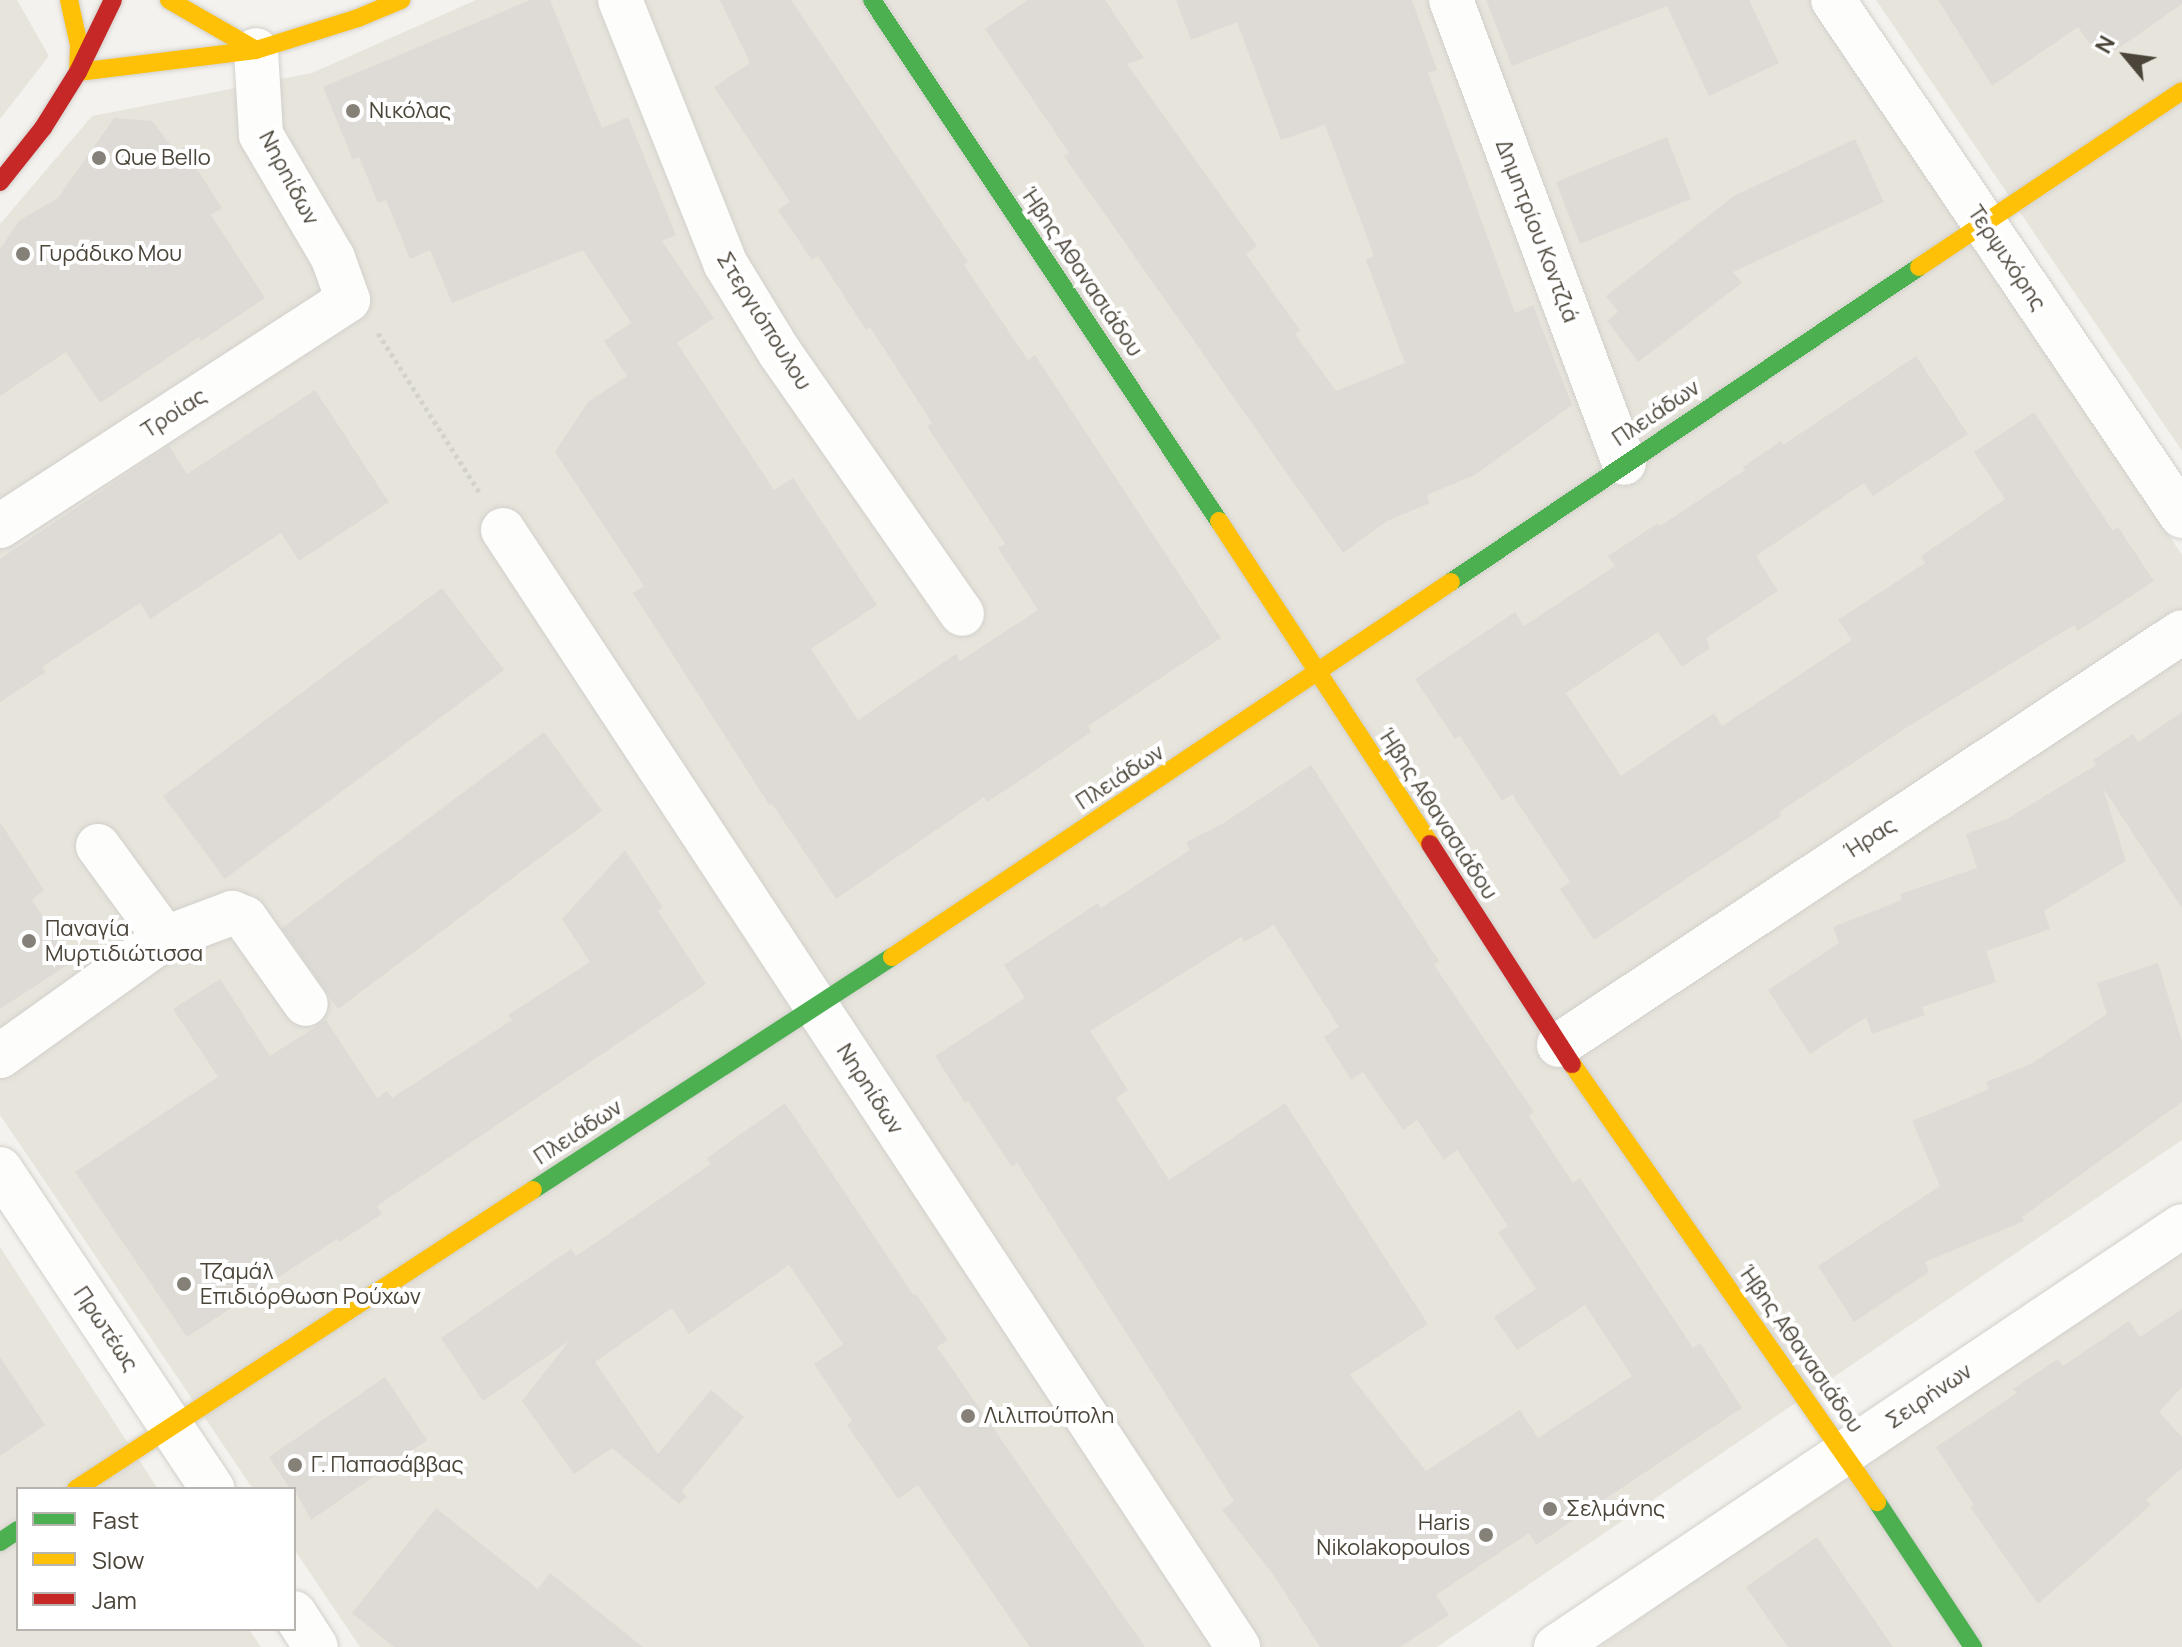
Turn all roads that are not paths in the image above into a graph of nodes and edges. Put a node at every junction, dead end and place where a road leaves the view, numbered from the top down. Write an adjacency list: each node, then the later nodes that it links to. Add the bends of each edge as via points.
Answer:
1 (69, 0): 10 (street, via 79,45)
2 (113, 0): 10 (street)
3 (169, 0): 9 (street)
4 (401, 0): 9 (street)
5 (620, 0): 19 (street, Στεργιόπουλου, via 725,263 780,353)
6 (872, 0): 21 (street, Ήβης Αθανασιάδου)
7 (1451, 0): 15 (street, Δημητρίου Κοντζιά)
8 (1833, 0): 13 (street, Τερψιχόρης)
9 (256, 50): 10 (street); 14 (street, Νηρηίδων, via 261,135 333,258)
10 (78, 72): 12 (street)
11 (2182, 91): 13 (street, Πλειάδων)
12 (0, 182)
13 (1984, 223): 15 (street, Πλειάδων); 16 (street, Τερψιχόρης)
14 (348, 300): 17 (street, Τροίας)
15 (1624, 463): 21 (street, Πλειάδων)
16 (2182, 516)
17 (0, 526)
18 (503, 530): 25 (street, Νηρηίδων)
19 (962, 614)
20 (2182, 632): 26 (street, Ήρας)
21 (1318, 670): 25 (street, Πλειάδων); 26 (street, Ήβης Αθανασιάδου)
22 (98, 846): 23 (street)
23 (165, 938): 24 (street, via 232,913 245,918); 27 (street)
24 (306, 1004)
25 (815, 1007): 30 (street, Πλειάδων); 36 (street, Νηρηίδων)
26 (1559, 1045): 31 (street, Ήβης Αθανασιάδου)
27 (0, 1056)
28 (0, 1169): 30 (street, Πρωτέως)
29 (2182, 1226): 31 (street, Σειρήνων)
30 (171, 1426): 32 (street, Πλειάδων); 33 (street, Πρωτέως)
31 (1844, 1454): 37 (street, Σειρήνων); 38 (street, Ήβης Αθανασιάδου)
32 (79, 1487)
33 (212, 1487)
34 (296, 1616): 35 (street)
35 (316, 1647)
36 (1238, 1647)
37 (1556, 1647)
38 (1973, 1647)

